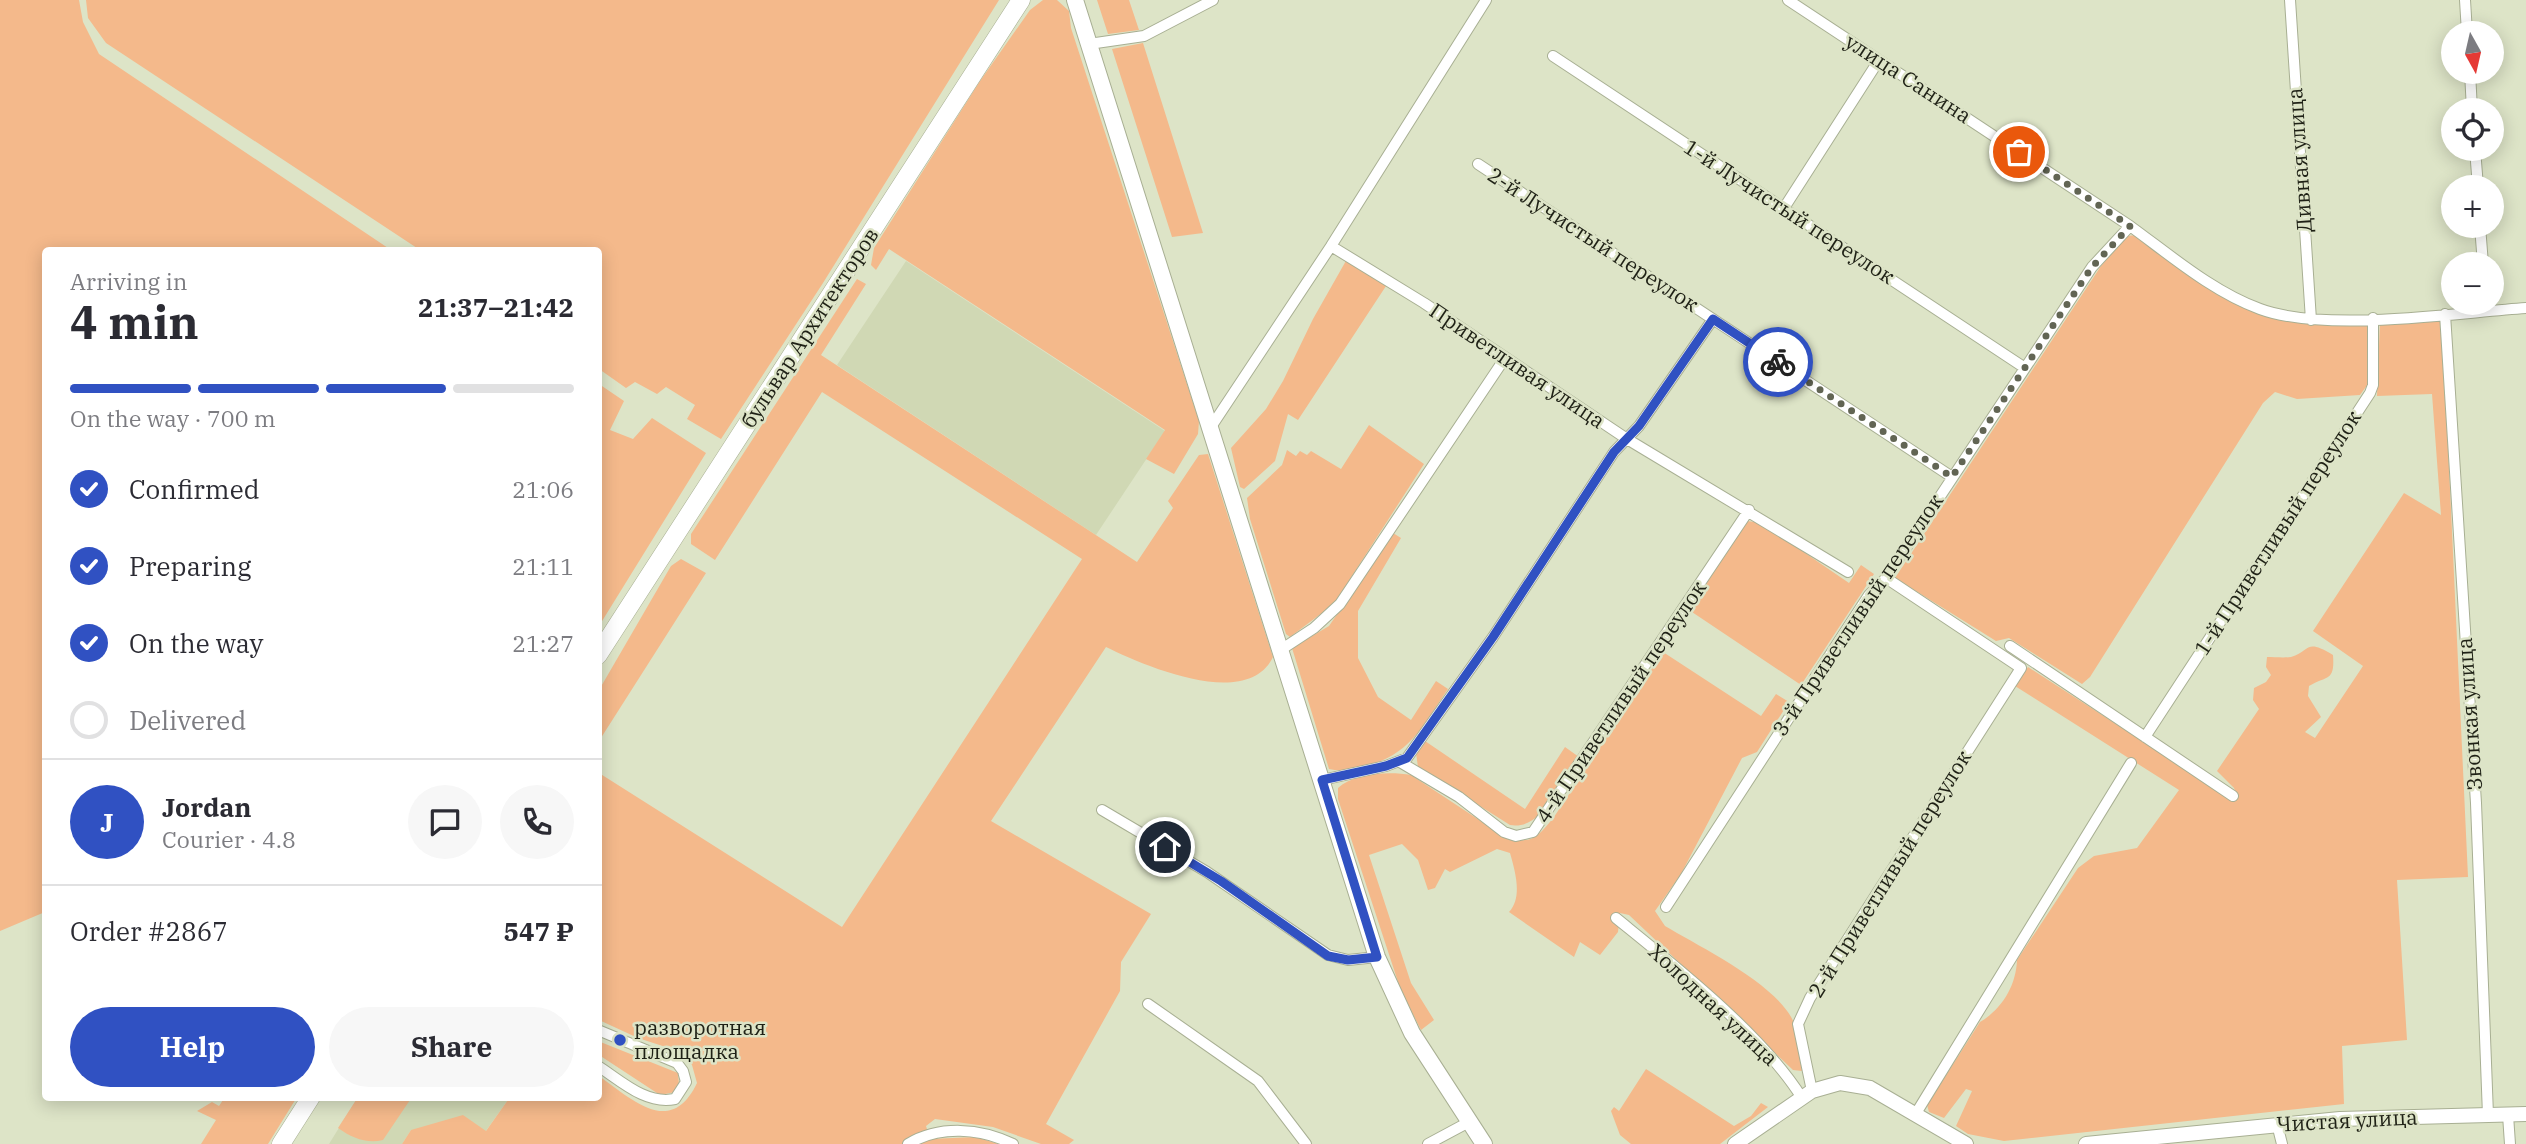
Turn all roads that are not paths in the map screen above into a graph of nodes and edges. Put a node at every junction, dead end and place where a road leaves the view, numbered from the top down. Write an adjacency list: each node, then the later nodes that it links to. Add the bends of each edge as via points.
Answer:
1 (1021, 0): 33 (main road, бульвар Архитекторов)
2 (1075, 0): 9 (main road)
3 (1213, 0): 9 (street, via 1144,36)
4 (1486, 0): 15 (street)
5 (1788, 0): 11 (street, улица Санина)
6 (2290, 0): 22 (street, Дивная улица)
7 (2465, 0): 8 (street)
8 (2466, 21)
9 (1089, 44): 25 (main road)
10 (1553, 57): 13 (street, 1-й Лучистый переулок)
11 (1879, 60): 13 (street); 14 (street, улица Санина)
12 (1478, 164): 21 (street, 2-й Лучистый переулок)
13 (1784, 208): 24 (street, 1-й Лучистый переулок)
14 (2130, 226): 22 (street, улица Санина, via 2227,293 2258,308); 24 (street, 3-й Приветливый переулок, via 2092,267)
15 (1331, 246): 23 (street, Приветливая улица); 25 (street)
16 (2504, 307): 17 (street, улица Санина)
17 (2526, 308)
18 (2441, 314): 20 (street, улица Санина)
19 (2445, 315): 51 (street, Звонкая улица, via 2476,803)
20 (2373, 318): 22 (street, улица Санина); 34 (street, 1-й Приветливый переулок, via 2370,393)
21 (1713, 319): 26 (street); 27 (street, 2-й Лучистый переулок)
22 (2311, 320)
23 (1505, 358): 26 (street, Приветливая улица); 32 (street, via 1340,604)
24 (2025, 368): 27 (street, 3-й Приветливый переулок)
25 (1211, 427): 32 (main road)
26 (1628, 439): 28 (street, Приветливая улица); 35 (street, via 1614,452 1493,637)
27 (1952, 477): 30 (street, 3-й Приветливый переулок)
28 (1749, 510): 29 (street, Приветливая улица); 35 (street, 4-й Приветливый переулок, via 1533,832 1516,836 1504,832 1459,796)
29 (1848, 572)
30 (1886, 578): 40 (street, 3-й Приветливый переулок, via 1869,594); 46 (street, 2-й Приветливый переулок, via 2021,668 1810,998 1798,1024)
31 (2010, 646): 34 (street)
32 (1282, 649): 37 (main road)
33 (602, 650)
34 (2146, 737): 38 (street)
35 (1400, 762): 37 (street)
36 (2131, 763): 50 (street)
37 (1322, 780): 42 (main road)
38 (2233, 796)
39 (1102, 810): 42 (street, via 1207,872 1328,956 1348,960)
40 (1666, 907)
41 (1616, 918): 46 (street, Холодная улица, via 1695,985)
42 (1377, 957): 53 (main road, via 1412,1033)
43 (1148, 1004): 59 (street, via 1258,1081)
44 (602, 1032): 45 (street, via 677,1063 686,1082 675,1099 658,1100)
45 (602, 1069)
46 (1807, 1094): 50 (street, via 1832,1084 1856,1084); 62 (street)
47 (309, 1101): 55 (main road)
48 (320, 1101): 56 (main road)
49 (2526, 1114): 52 (street, Чистая улица)
50 (1915, 1115): 63 (street)
51 (2488, 1115): 52 (street, Чистая улица); 54 (street, Чистая улица)
52 (2508, 1115): 66 (street)
53 (1469, 1122): 60 (street); 61 (main road)
54 (2277, 1124): 64 (street, Чистая улица); 65 (street)
55 (281, 1144)
56 (293, 1144)
57 (908, 1144): 58 (street, via 919,1137 961,1130 995,1135)
58 (1013, 1144)
59 (1306, 1144)
60 (1428, 1144)
61 (1483, 1144)
62 (1735, 1144)
63 (1966, 1144)
64 (2086, 1144)
65 (2282, 1144)
66 (2510, 1144)

